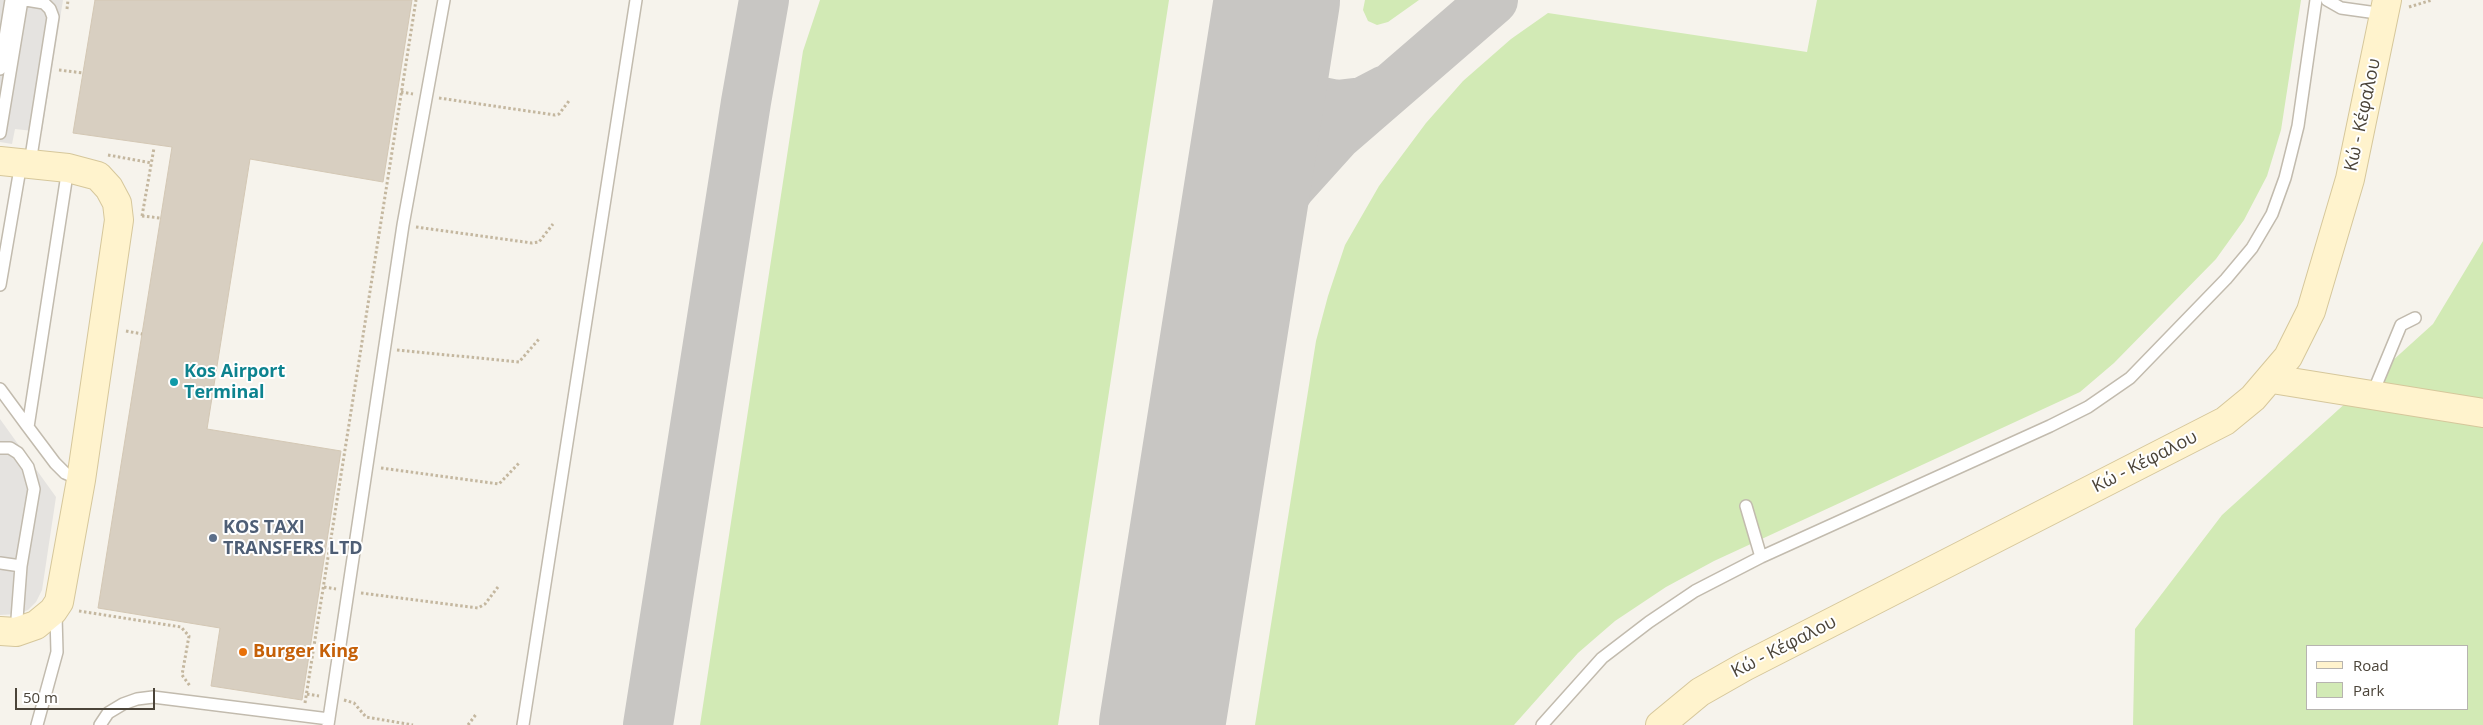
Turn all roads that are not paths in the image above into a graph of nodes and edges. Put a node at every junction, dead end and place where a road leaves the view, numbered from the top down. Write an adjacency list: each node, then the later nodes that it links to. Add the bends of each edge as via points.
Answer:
1 (11, 0): 8 (lane)
2 (24, 0): 9 (lane); 10 (lane, via 44,3 53,17)
3 (444, 0): 27 (lane, via 403,225)
4 (636, 0): 30 (lane)
5 (2316, 0): 22 (lane, via 2298,126 2272,214 2252,248 2226,279 2130,378 2088,407 2050,426)
6 (2327, 0): 7 (lane, via 2341,8)
7 (2386, 7): 14 (main road, Κώ - Κέφαλου, via 2350,179 2311,311 2291,351)
8 (0, 69)
9 (0, 134)
10 (17, 162): 11 (main road); 12 (lane)
11 (68, 168): 18 (lane); 20 (main road, via 98,176 117,203 119,220)
12 (0, 285)
13 (2416, 318): 16 (lane, via 2401,325)
14 (2272, 379): 16 (main road); 32 (main road, Κώ - Κέφαλου, via 2225,422 1744,667 1700,692)
15 (0, 389): 18 (lane)
16 (2372, 395): 17 (main road)
17 (2483, 413)
18 (28, 427): 20 (lane, via 65,473)
19 (0, 448): 24 (lane, via 10,448 18,453 32,475 34,488)
20 (81, 480): 25 (main road, via 59,602)
21 (1746, 506): 22 (lane)
22 (1760, 557): 31 (lane, via 1695,591 1610,652)
23 (0, 563): 24 (lane)
24 (21, 566): 26 (lane)
25 (64, 611): 26 (main road, via 36,626); 28 (lane, via 56,616 57,652)
26 (8, 631)
27 (329, 722): 29 (lane, via 304,715 153,697 123,704 108,713)
28 (37, 725)
29 (100, 725)
30 (523, 725)
31 (1542, 725)
32 (1660, 725)

